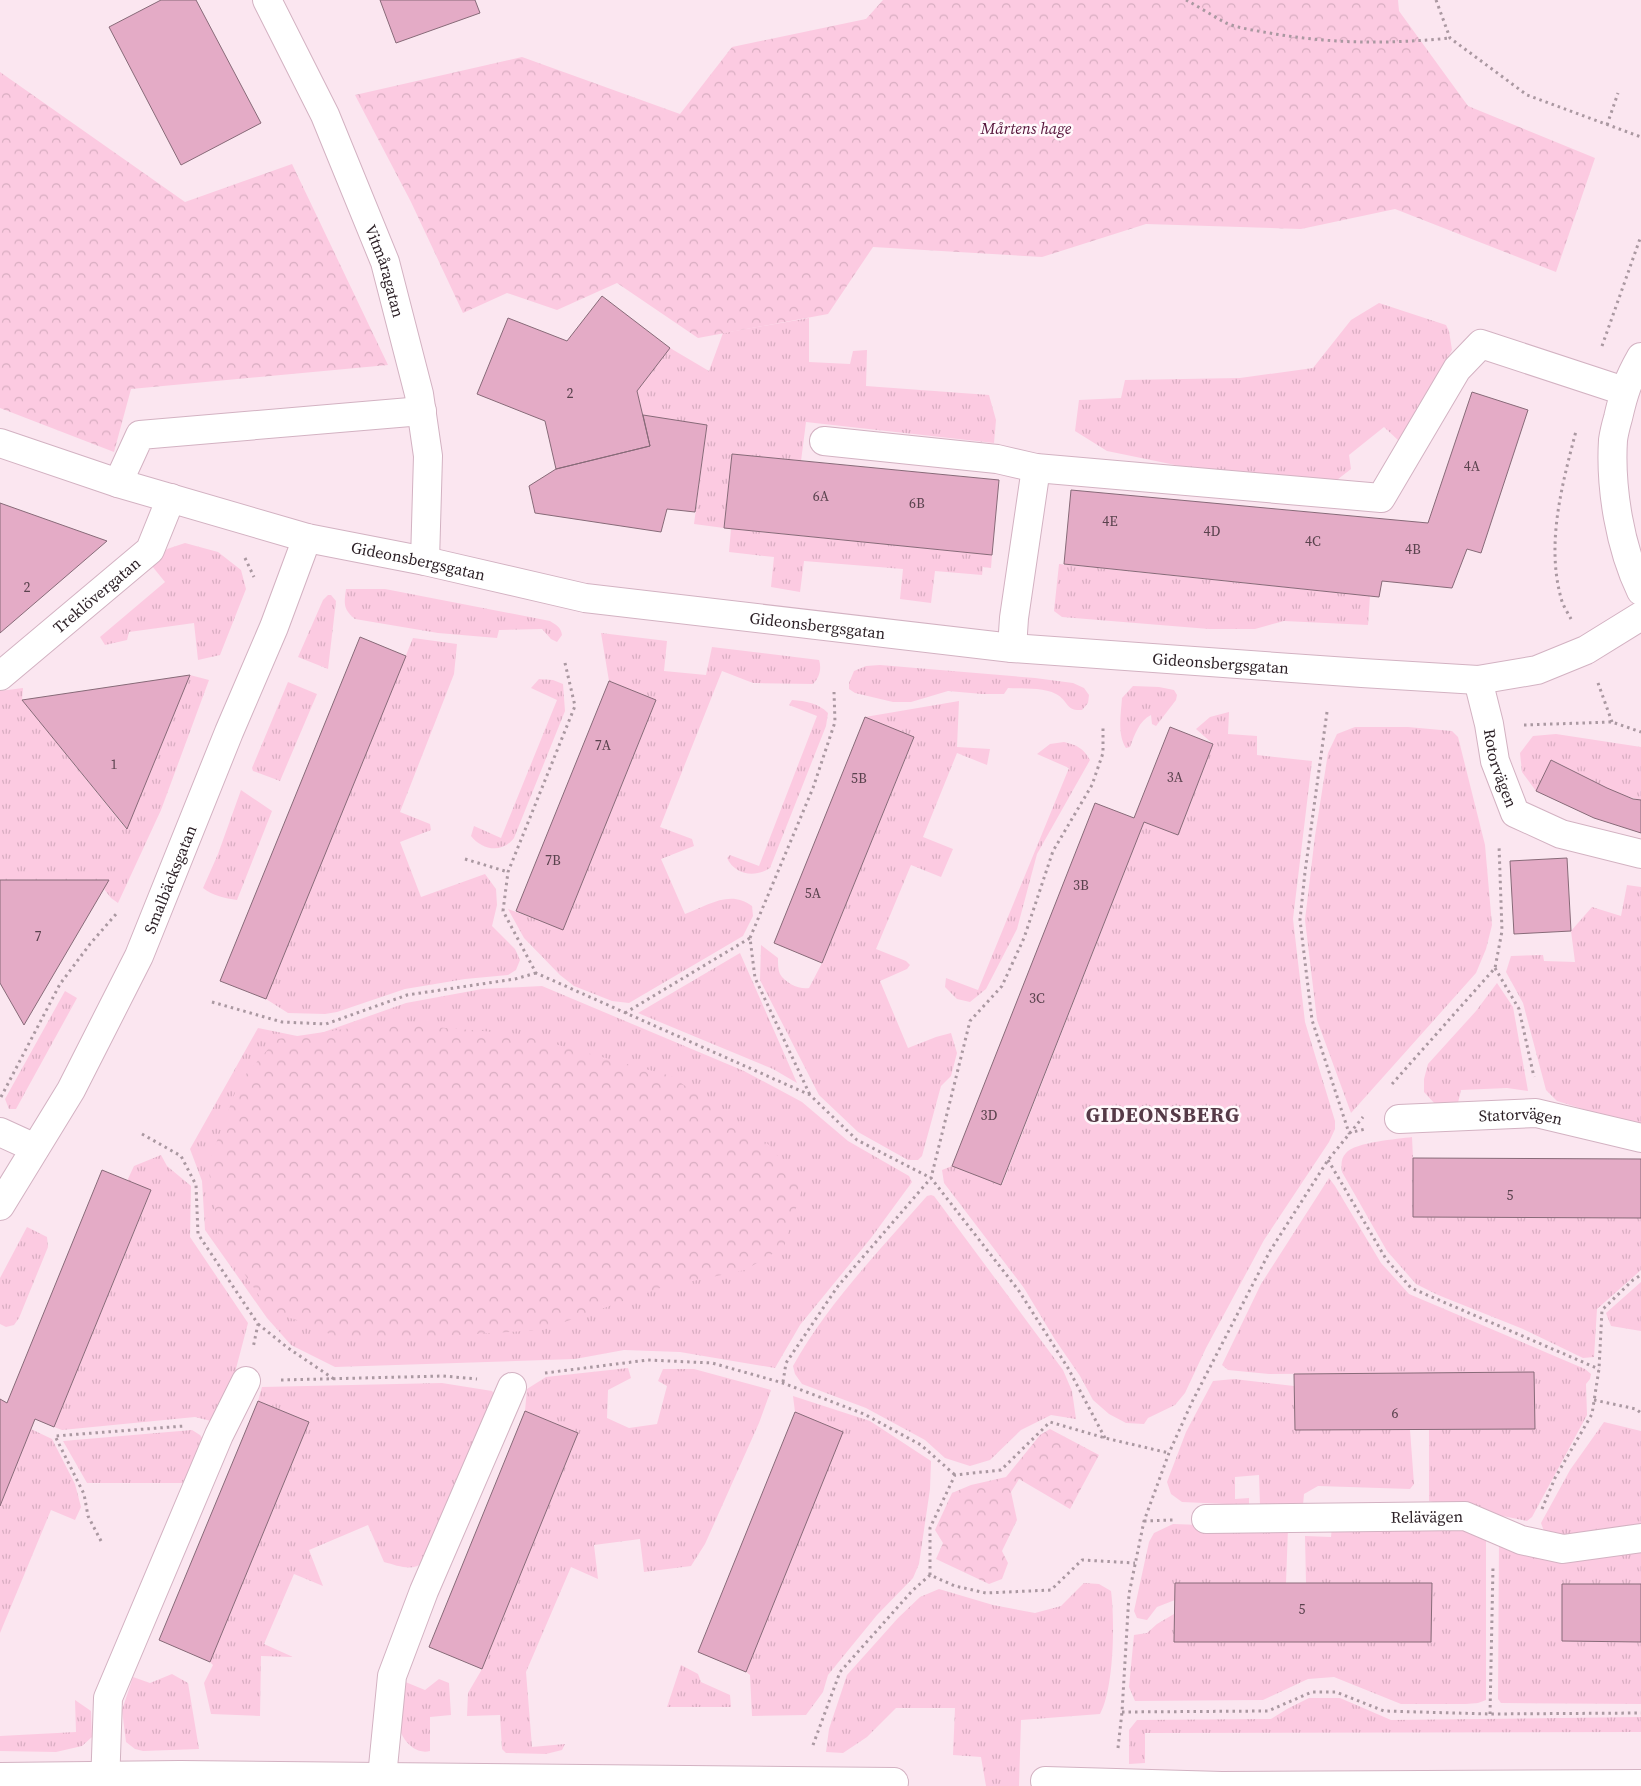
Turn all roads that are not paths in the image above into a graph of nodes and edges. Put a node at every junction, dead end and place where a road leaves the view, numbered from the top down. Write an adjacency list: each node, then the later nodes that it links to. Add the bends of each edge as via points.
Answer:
1 (267, 0): 4 (street, Vitmåragatan, via 325,115 385,262)
2 (1641, 357): 3 (street)
3 (1624, 391): 7 (street, via 1481,344 1457,369 1380,498); 12 (street, via 1613,439 1614,489 1623,538)
4 (422, 411): 8 (street, via 140,435); 11 (street, Vitmåragatan, via 428,456)
5 (824, 441): 7 (street, via 996,459)
6 (0, 443): 8 (street, Gideonsbergsgatan)
7 (1036, 468): 14 (street)
8 (118, 483): 9 (street, Gideonsbergsgatan)
9 (171, 498): 10 (street, Gideonsbergsgatan); 15 (street, Treklövergatan, via 150,550)
10 (307, 538): 11 (street, Gideonsbergsgatan); 21 (street, Smalbäcksgatan, via 274,627 139,956 71,1090)
11 (425, 561): 14 (street, Gideonsbergsgatan, via 584,598)
12 (1641, 591)
13 (1641, 616): 16 (street, Gideonsbergsgatan, via 1586,650 1536,670)
14 (1012, 648): 16 (street, Gideonsbergsgatan)
15 (0, 676)
16 (1478, 680): 17 (street, Rotorvägen, via 1494,761 1514,813 1560,834)
17 (1641, 854)
18 (1399, 1119): 20 (street, Statorvägen, via 1536,1114)
19 (0, 1132): 21 (street)
20 (1641, 1138)
21 (35, 1148): 22 (street, Smalbäcksgatan)
22 (0, 1206)
23 (246, 1381): 29 (street, via 219,1435 108,1698)
24 (512, 1387): 27 (street, via 424,1591 392,1676)
25 (1206, 1519): 26 (street, Relävägen, via 1465,1516 1521,1540 1563,1549)
26 (1641, 1538)
27 (382, 1777): 30 (street); 31 (street)
28 (0, 1778): 29 (street)
29 (105, 1781): 30 (street)
30 (194, 1781)
31 (414, 1782): 34 (street)
32 (894, 1782): 35 (street)
33 (1045, 1782): 36 (street, via 1222,1786)
34 (627, 1783): 35 (street, via 801,1781)
35 (842, 1784)
36 (1641, 1784)

